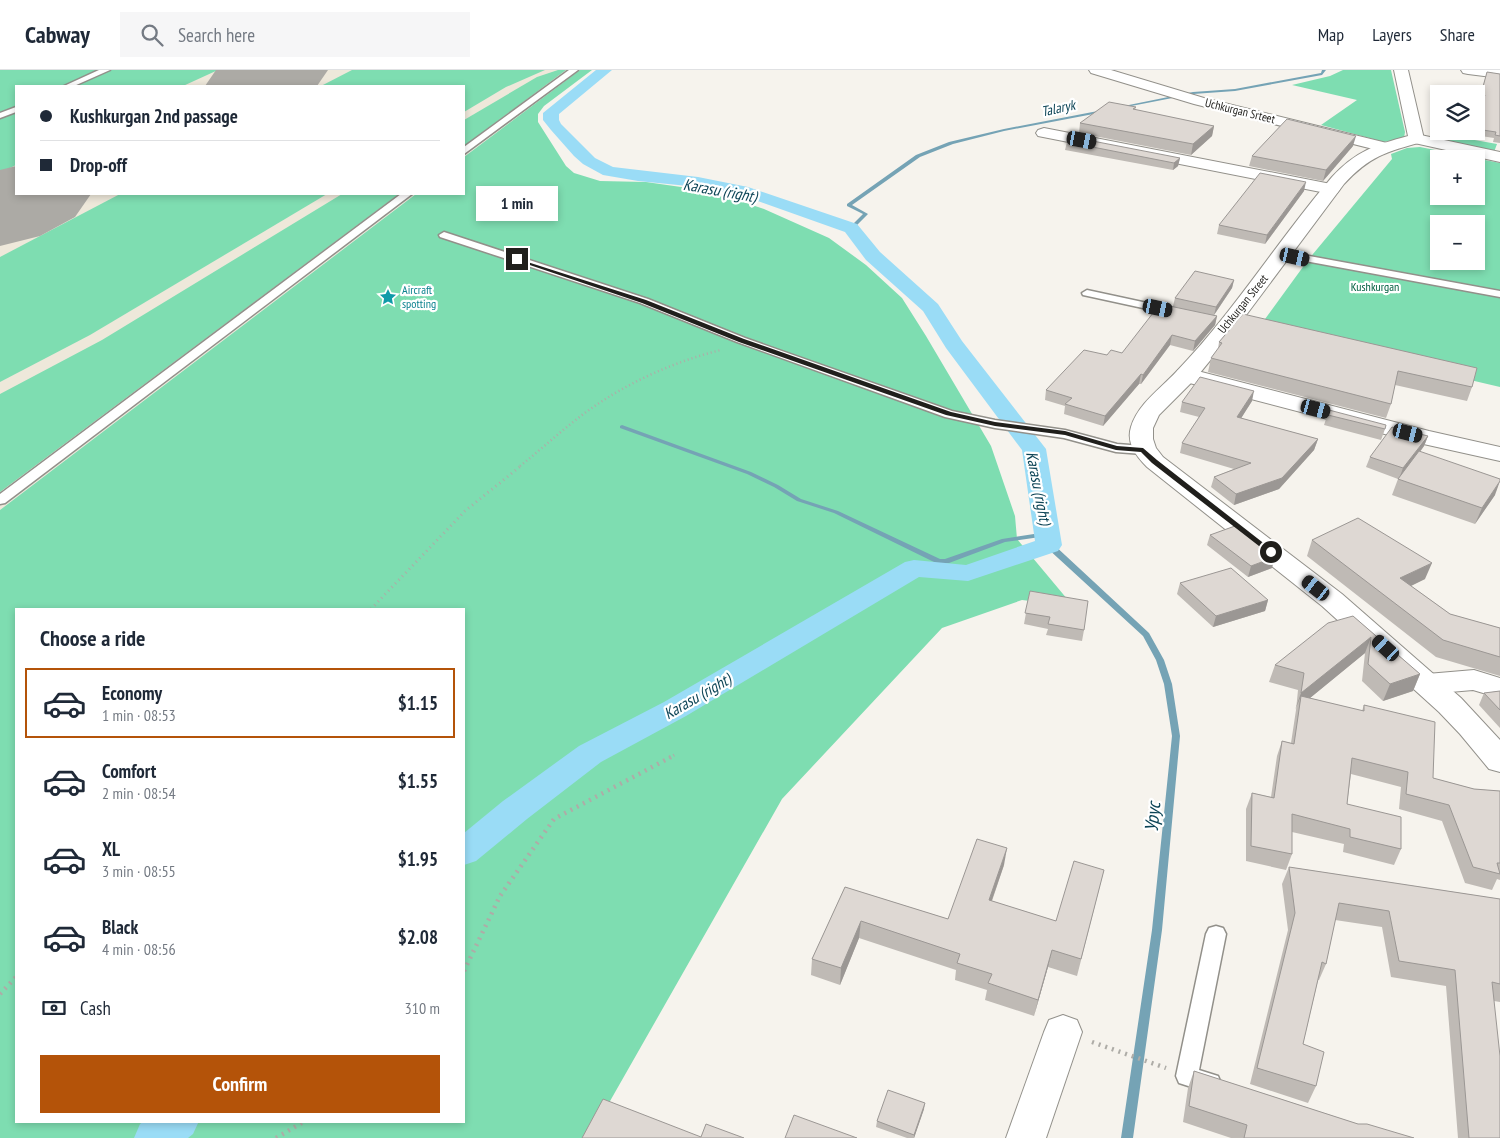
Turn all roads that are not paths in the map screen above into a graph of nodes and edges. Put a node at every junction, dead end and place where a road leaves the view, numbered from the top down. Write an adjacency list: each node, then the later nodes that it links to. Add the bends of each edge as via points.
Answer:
1 (106, 70): 7 (lane)
2 (574, 70): 13 (lane)
3 (1096, 70): 12 (street, Uchkurgan Srteet, via 1199,101)
4 (1401, 70): 11 (street)
5 (1468, 70): 6 (street)
6 (1500, 74)
7 (70, 85)
8 (15, 109): 9 (lane)
9 (0, 116)
10 (1044, 133): 15 (street)
11 (1416, 139): 12 (street, Uchkurgan Street); 14 (street)
12 (1385, 147): 15 (street, Uchkurgan Street, via 1358,160)
13 (465, 150)
14 (1500, 157)
15 (1331, 189): 18 (street, Uchkurgan Street)
16 (406, 195): 25 (lane)
17 (444, 235): 23 (lane, via 644,302 948,414 1065,434 1116,448)
18 (1282, 254): 20 (lane); 22 (street, Uchkurgan Street, via 1223,322)
19 (1088, 293): 21 (lane)
20 (1500, 294)
21 (1190, 315)
22 (1186, 375): 23 (street, Uchkurgan Street, via 1152,408 1141,435); 24 (street)
23 (1143, 450): 26 (street, via 1332,600)
24 (1500, 454)
25 (0, 500)
26 (1427, 684): 27 (street, via 1474,680); 28 (street, via 1471,726)
27 (1500, 688)
28 (1500, 761)
29 (1216, 934): 31 (lane, via 1187,1076)
30 (1063, 1032): 32 (street)
31 (1228, 1088)
32 (1026, 1138)

